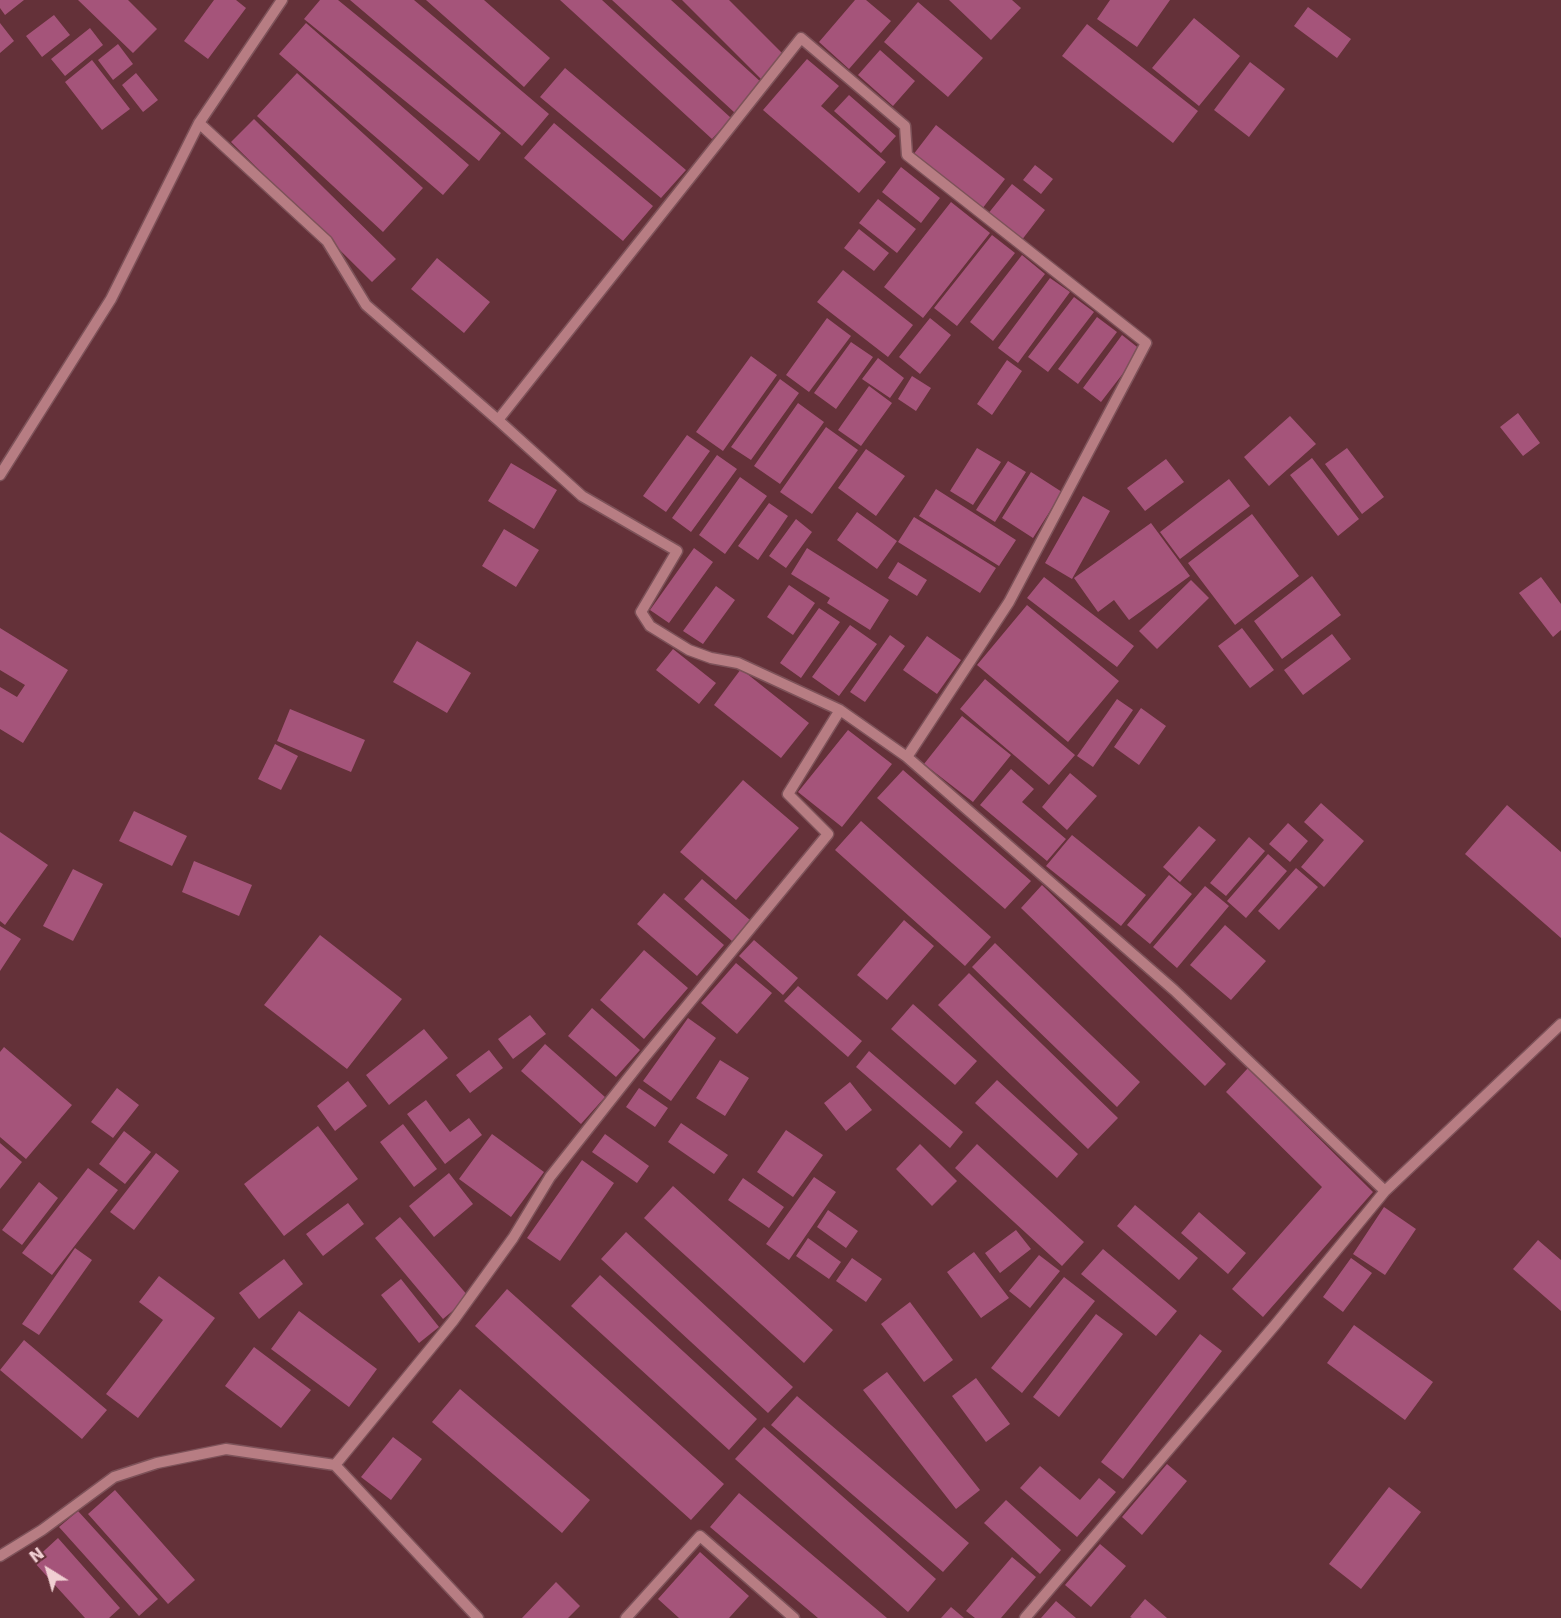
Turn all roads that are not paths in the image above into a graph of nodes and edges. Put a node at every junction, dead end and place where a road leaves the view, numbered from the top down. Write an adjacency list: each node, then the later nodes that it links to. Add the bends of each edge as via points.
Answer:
1 (282, 0): 2 (street)
2 (199, 123): 3 (street, via 327,241 366,305); 4 (street, via 111,299)
3 (498, 420): 5 (street, via 582,496 676,551 641,612 650,626 689,650 738,663); 6 (street, via 801,38 905,126 907,155 1146,343 1009,602)
4 (0, 474)
5 (840, 710): 6 (street); 9 (street, via 788,794 828,834 550,1177 513,1238 453,1321)
6 (907, 757): 8 (street, via 1174,990)
7 (1561, 1024): 8 (street)
8 (1385, 1191): 14 (street)
9 (335, 1465): 10 (street, via 226,1449 157,1463 114,1477); 11 (street)
10 (0, 1556)
11 (478, 1618)
12 (626, 1618): 13 (street, via 700,1536)
13 (794, 1618)
14 (1026, 1618)

